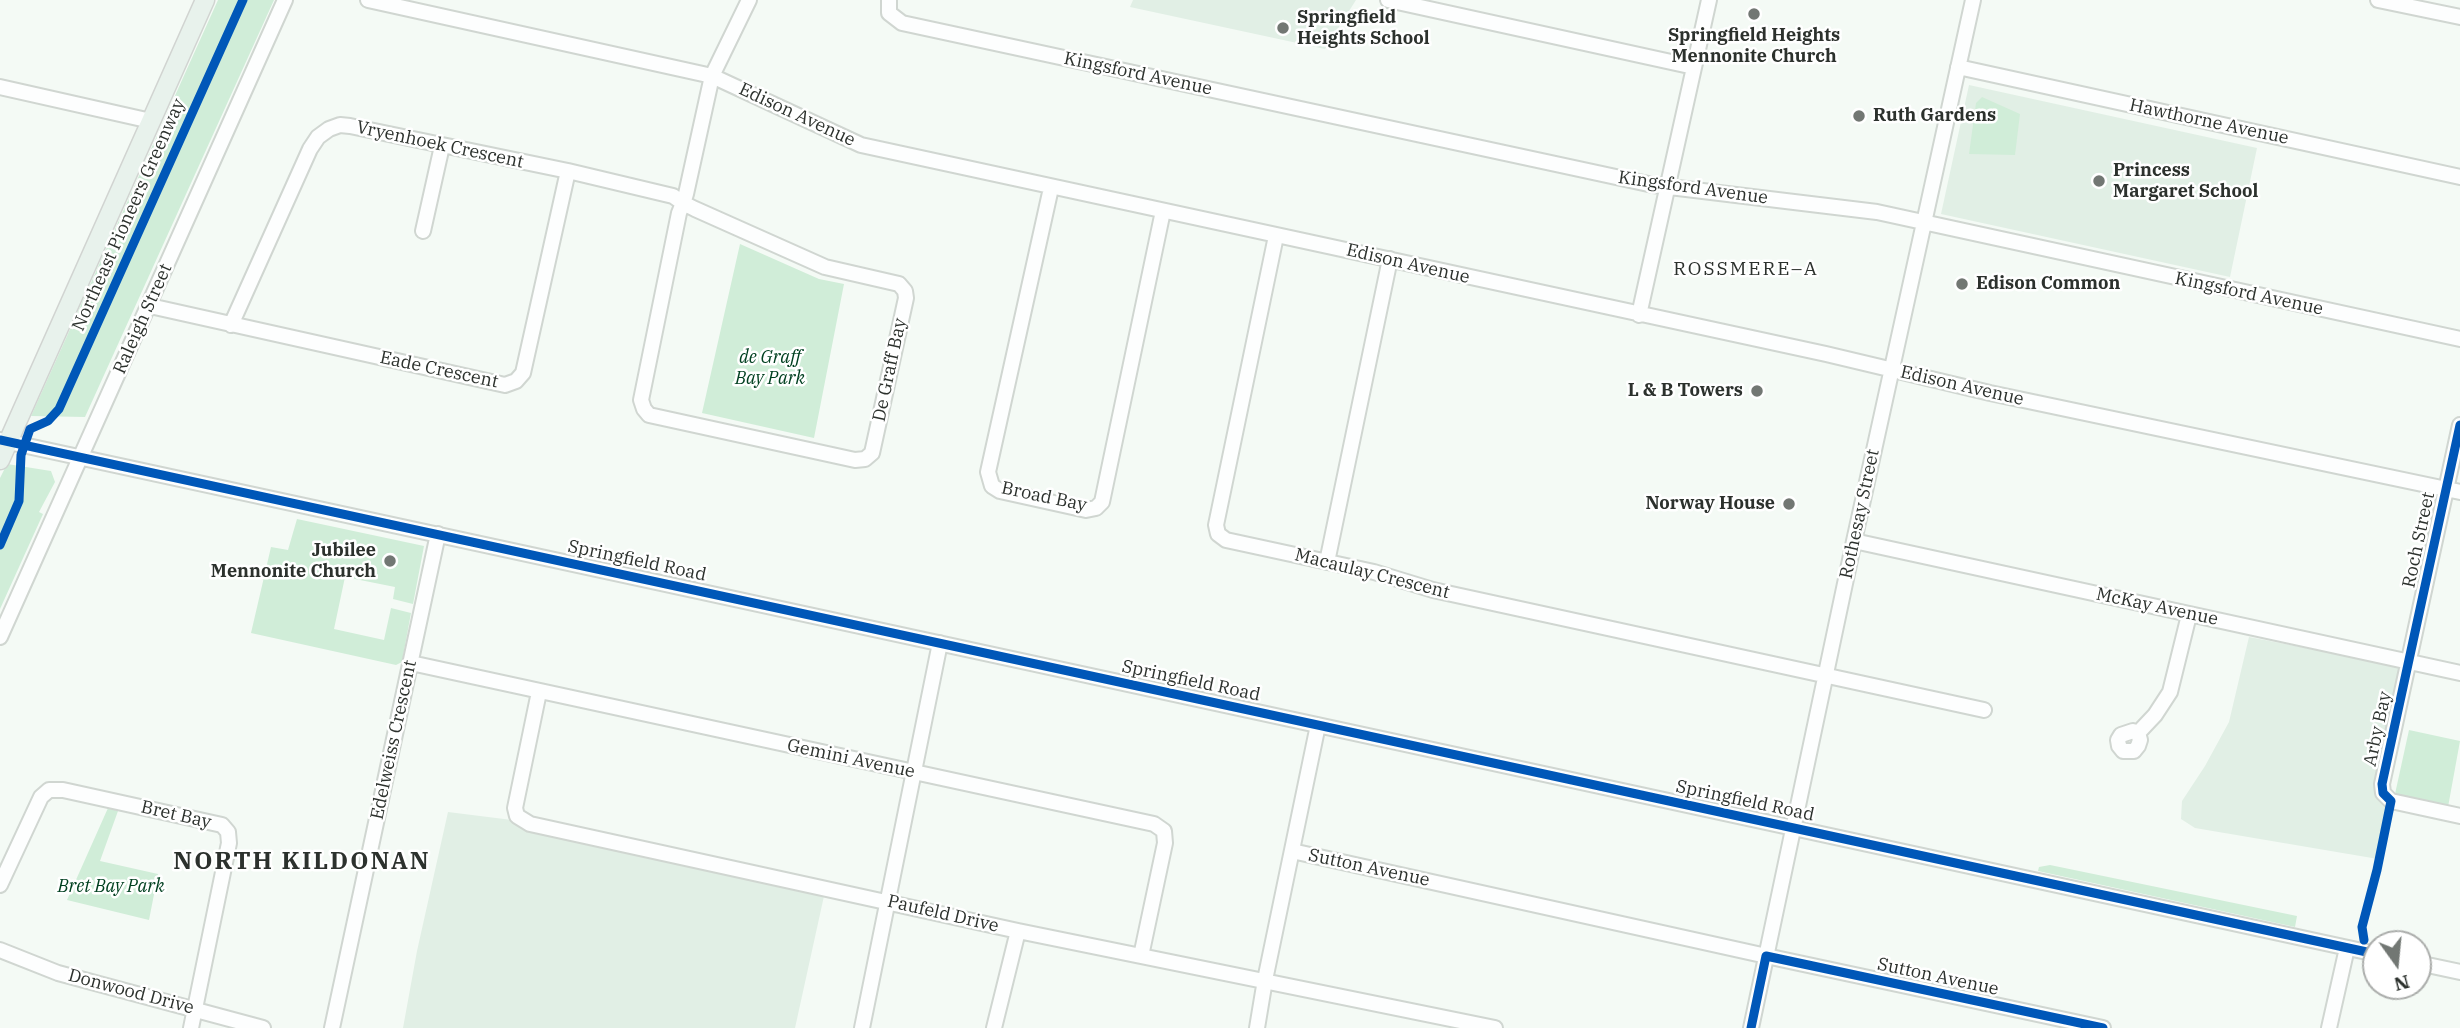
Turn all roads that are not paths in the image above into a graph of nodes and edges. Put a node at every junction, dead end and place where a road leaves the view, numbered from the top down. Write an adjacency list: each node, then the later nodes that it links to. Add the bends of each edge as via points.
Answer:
1 (205, 0): 15 (main road)
2 (285, 0): 27 (street, Raleigh Street)
3 (749, 0): 13 (street)
4 (1388, 0): 11 (street)
5 (1709, 0): 11 (street)
6 (2378, 0): 10 (street)
7 (378, 1): 13 (street, Edison Avenue)
8 (1970, 1): 12 (street, Rothesay Street)
9 (889, 7): 19 (street, Kingsford Avenue, via 901,23)
10 (2460, 17)
11 (1694, 67): 19 (street)
12 (1958, 67): 18 (street, Hawthorne Avenue); 23 (street, Rothesay Street)
13 (712, 76): 20 (street, Edison Avenue, via 861,145); 21 (street)
14 (0, 87): 15 (street)
15 (151, 121): 33 (main road)
16 (442, 146): 17 (street, Vryenhoek Crescent); 24 (street); 29 (street, Vryenhoek Crescent, via 340,125 318,137)
17 (568, 172): 21 (street, Vryenhoek Crescent); 29 (street, Eade Crescent, via 523,373 516,382 505,384)
18 (2460, 177)
19 (1666, 187): 23 (street, Kingsford Avenue, via 1862,210); 28 (street)
20 (1051, 188): 22 (street, Edison Avenue); 22 (street, Broad Bay, via 988,472 992,486 1000,491 1086,510 1102,502)
21 (683, 202): 21 (street, De Graff Bay, via 641,400 644,409 649,415 865,459 872,453 905,290 899,284 825,267)
22 (1163, 211): 25 (street, Edison Avenue)
23 (1924, 224): 30 (street, Kingsford Avenue); 31 (street, Rothesay Street)
24 (423, 231)
25 (1276, 236): 26 (street, Edison Avenue); 39 (street, Macaulay Crescent, via 1216,525 1226,540)
26 (1390, 259): 28 (street, Edison Avenue); 39 (street)
27 (149, 306): 29 (street, Eade Crescent); 34 (street, Raleigh Street)
28 (1639, 314): 31 (street, Edison Avenue)
29 (231, 324)
30 (2460, 339)
31 (1891, 369): 36 (street, Edison Avenue); 38 (street, Rothesay Street)
32 (2460, 425): 36 (street, Roch Street)
33 (4, 441): 34 (street, Springfield Road); 35 (main road)
34 (82, 457): 37 (street, Springfield Road); 41 (street, Raleigh Street)
35 (0, 460)
36 (2453, 491): 43 (street, Roch Street)
37 (438, 534): 42 (street, Springfield Road); 44 (street, Edelweiss Crescent)
38 (1854, 541): 40 (street, McKay Avenue); 46 (street, Rothesay Street)
39 (1328, 562): 46 (street, Macaulay Crescent, via 1433,590)
40 (2189, 615): 43 (street, McKay Avenue); 50 (street, via 2170,692)
41 (0, 637)
42 (940, 643): 49 (street, Springfield Road); 51 (street)
43 (2409, 661): 45 (street, McKay Avenue); 52 (street, Arby Bay, via 2382,784 2384,793 2395,802)
44 (411, 663): 47 (street, Gemini Avenue); 69 (street, Edelweiss Crescent)
45 (2460, 673)
46 (1825, 675): 48 (street, Macaulay Crescent); 53 (street, Rothesay Street)
47 (539, 692): 51 (street, Gemini Avenue); 56 (street, Paufeld Drive, via 515,802 517,816 523,821)
48 (1984, 710)
49 (1318, 725): 53 (street, Springfield Road); 54 (street)
50 (2138, 733)
51 (915, 772): 56 (street); 61 (street, Gemini Avenue, via 1154,824 1164,831)
52 (2460, 816)
53 (1792, 828): 58 (street, Springfield Road); 62 (street, Rothesay Street)
54 (1292, 851): 62 (street, Sutton Avenue); 65 (street)
55 (0, 885): 66 (street, Bret Bay, via 41,797 49,790 222,825 229,843)
56 (888, 901): 57 (street, Paufeld Drive); 70 (street)
57 (1018, 931): 61 (street, Paufeld Drive); 71 (street)
58 (2347, 948): 60 (street, Springfield Road); 76 (street)
59 (0, 950): 66 (street, Donwood Drive, via 58,973)
60 (2362, 951)
61 (1141, 956): 65 (street, Paufeld Drive)
62 (1766, 956): 74 (street, Rothesay Street); 75 (street, Sutton Avenue)
63 (2432, 966): 64 (street)
64 (2460, 972)
65 (1265, 980): 72 (street); 73 (street, Paufeld Drive)
66 (194, 1009): 67 (street); 68 (street, Donwood Drive)
67 (191, 1028)
68 (263, 1028)
69 (331, 1028)
70 (862, 1028)
71 (994, 1028)
72 (1258, 1028)
73 (1495, 1028)
74 (1751, 1028)
75 (2103, 1028)
76 (2329, 1028)

